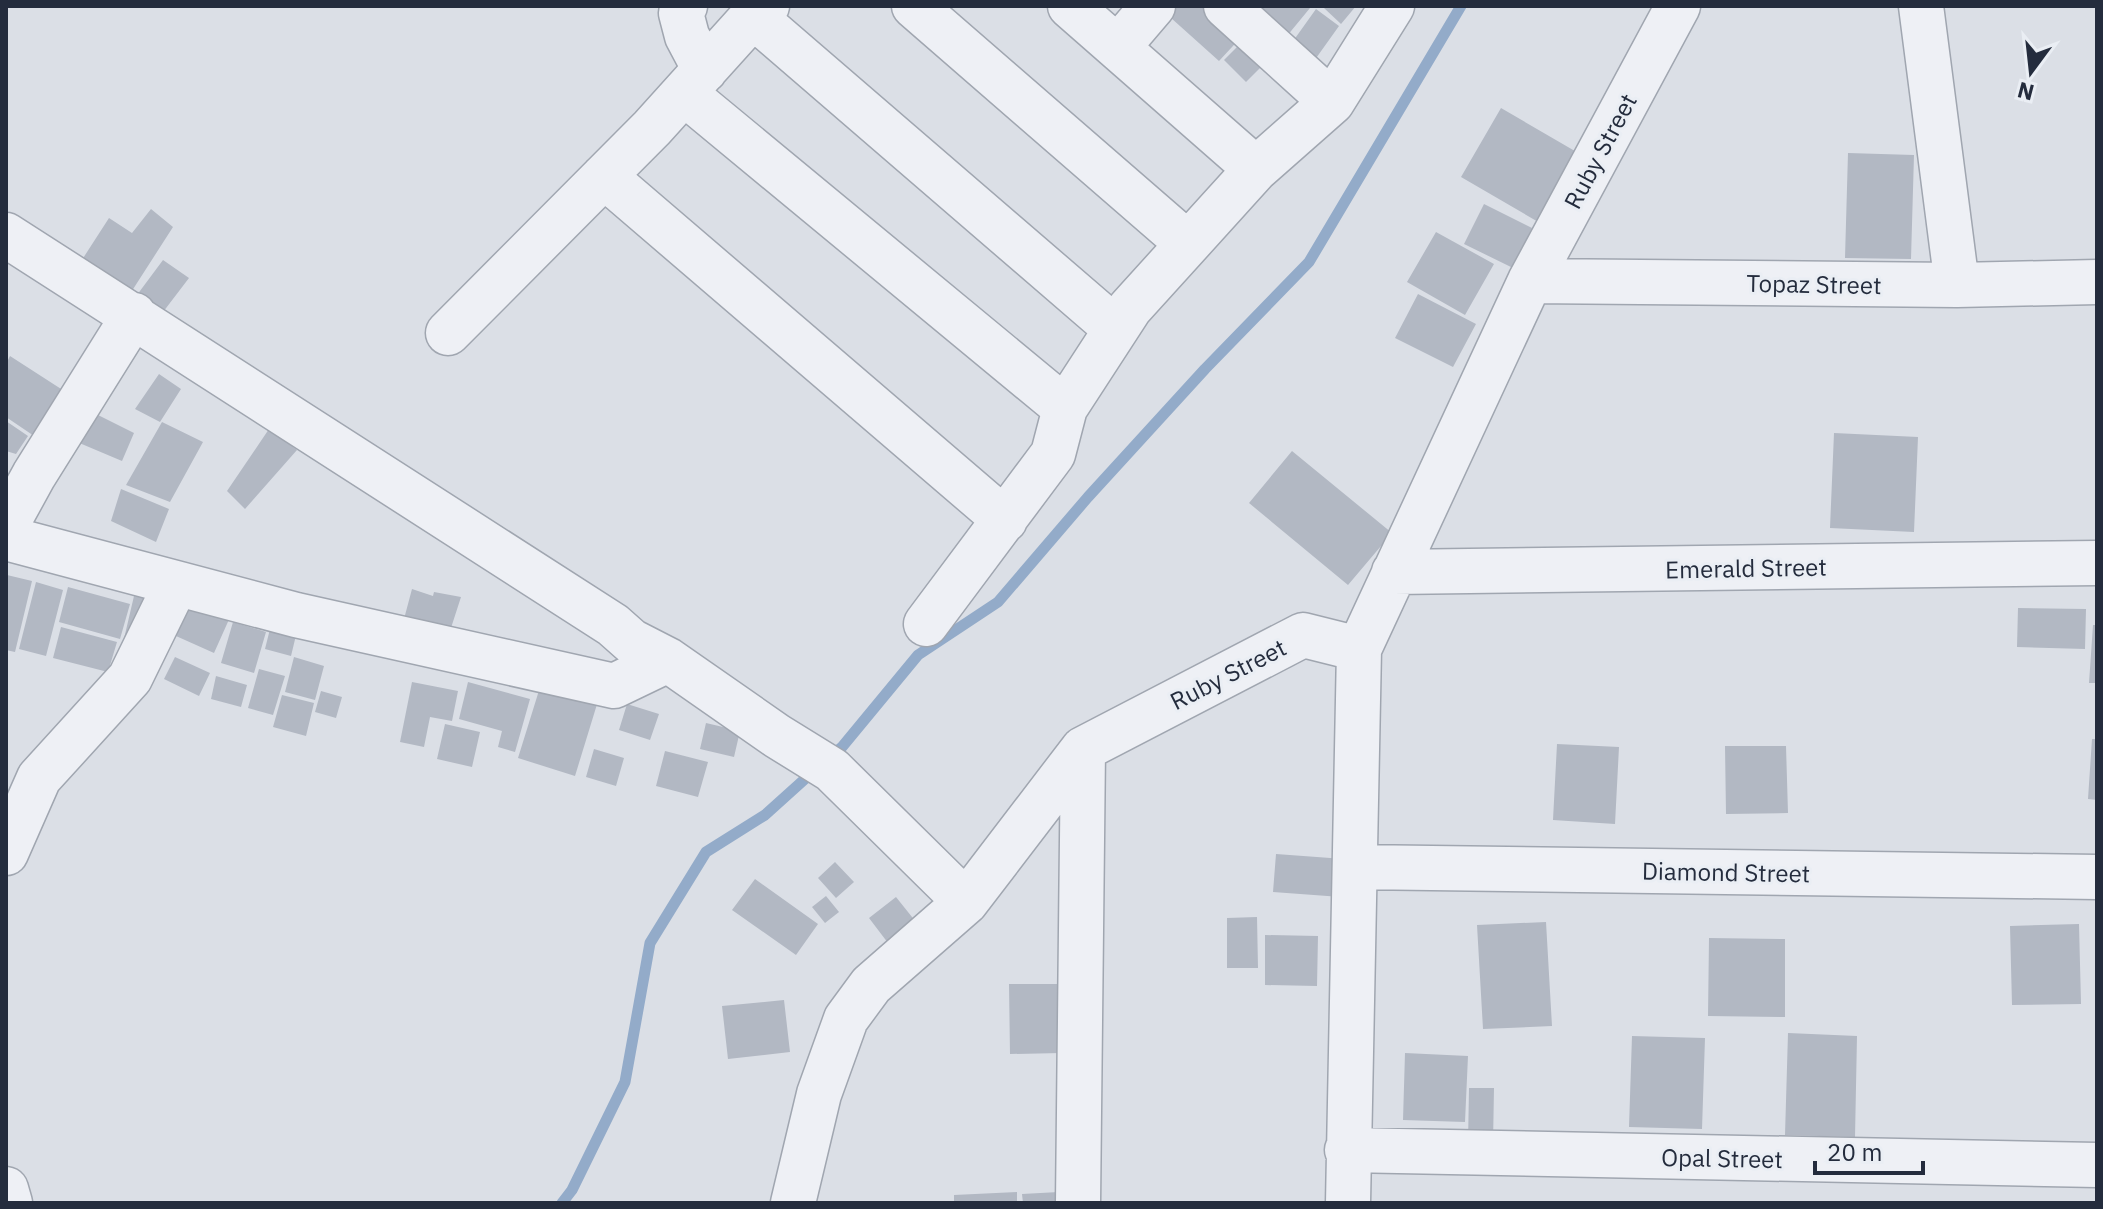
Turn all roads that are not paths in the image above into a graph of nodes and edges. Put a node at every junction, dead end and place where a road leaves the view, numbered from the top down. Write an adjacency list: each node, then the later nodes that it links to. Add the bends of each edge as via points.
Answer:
1 (685, 6): 11 (street, via 681,13)
2 (914, 6): 16 (street)
3 (1070, 6): 10 (street)
4 (1153, 6): 10 (street)
5 (1226, 6): 12 (street)
6 (1392, 6): 12 (street)
7 (1678, 6): 17 (street, Ruby Street)
8 (1921, 6): 19 (street)
9 (760, 11): 11 (street); 21 (street)
10 (1118, 47): 13 (street)
11 (695, 81): 14 (street); 23 (street)
12 (1332, 102): 13 (street)
13 (1256, 169): 16 (street)
14 (604, 176): 22 (street); 24 (street)
15 (6, 235): 20 (street)
16 (1187, 243): 21 (street)
17 (1530, 281): 19 (street, Topaz Street); 28 (street, Ruby Street)
18 (2097, 282): 19 (street, Topaz Street)
19 (1957, 285)
20 (134, 315): 25 (street); 32 (street, via 631,641)
21 (1116, 329): 23 (street)
22 (448, 333)
23 (1065, 408): 24 (street, via 1053,454)
24 (1005, 520): 30 (street)
25 (6, 526)
26 (6, 538): 29 (street)
27 (2097, 563): 28 (street, Emerald Street)
28 (1394, 572): 31 (street, Ruby Street)
29 (176, 584): 32 (street, via 614,686); 34 (street, via 130,678 39,778)
30 (926, 624)
31 (1359, 649): 33 (street, Ruby Street, via 1303,635); 35 (street)
32 (668, 660): 37 (street, via 832,770)
33 (1083, 749): 37 (street, Ruby Street); 43 (street)
34 (6, 853)
35 (1356, 867): 36 (street, Diamond Street); 38 (street)
36 (2097, 877)
37 (966, 902): 42 (street, Ruby Street, via 871,985 846,1019 819,1094)
38 (1347, 1150): 39 (street, Opal Street); 44 (street)
39 (2097, 1165)
40 (6, 1189): 41 (street)
41 (10, 1203)
42 (793, 1203)
43 (1078, 1203)
44 (1348, 1203)

